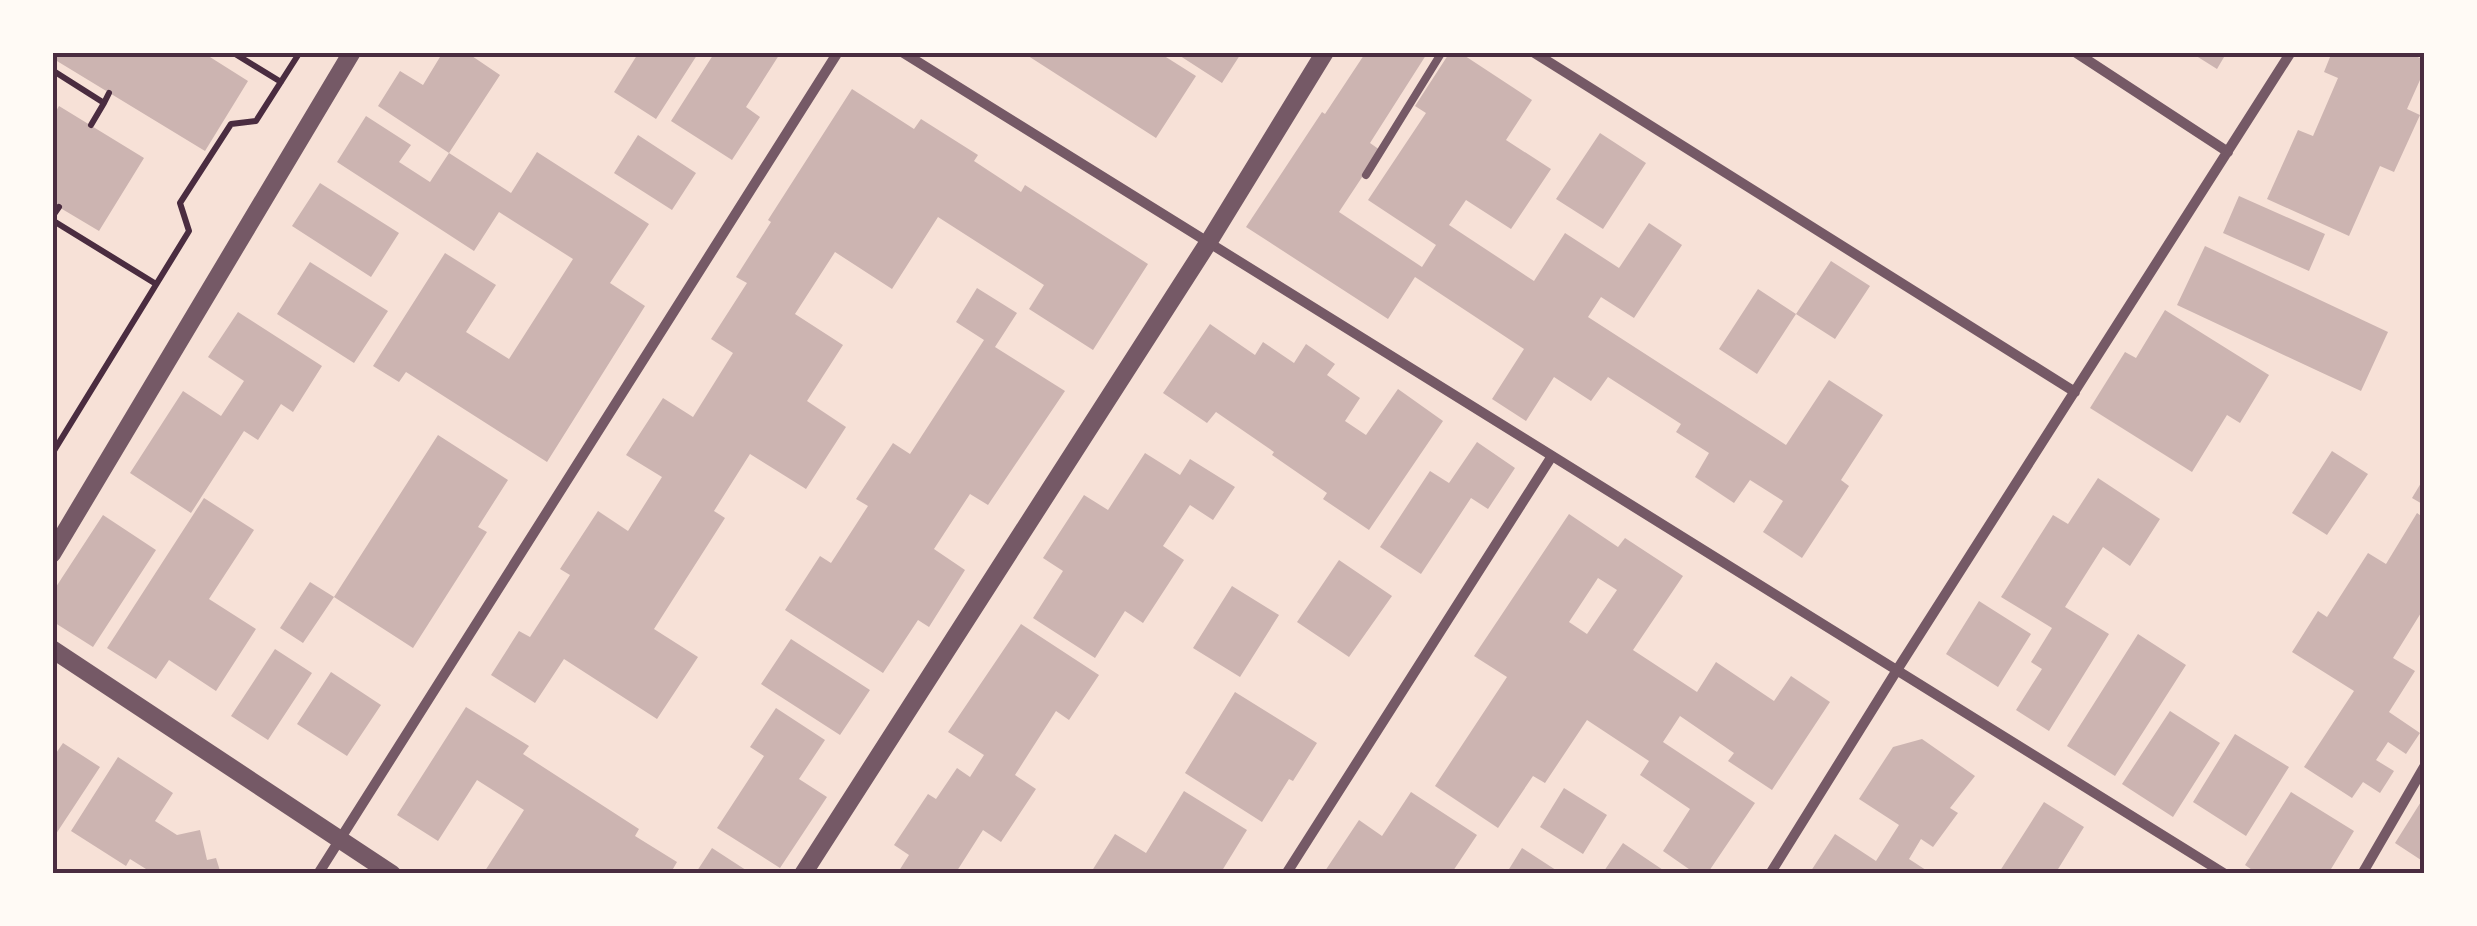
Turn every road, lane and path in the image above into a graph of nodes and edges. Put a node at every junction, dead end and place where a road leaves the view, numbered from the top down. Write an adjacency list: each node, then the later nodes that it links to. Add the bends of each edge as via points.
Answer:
1 (232, 52): 12 (path)
2 (300, 52): 12 (path)
3 (352, 52): 25 (street)
4 (838, 52): 29 (street)
5 (902, 52): 20 (street)
6 (1325, 52): 20 (street)
7 (1442, 52): 17 (lane)
8 (1534, 52): 22 (street)
9 (2075, 52): 16 (street)
10 (2292, 52): 16 (street)
11 (53, 71): 14 (path)
12 (281, 82): 21 (path, via 256,120 231,124 180,203 189,232)
13 (110, 93): 14 (path)
14 (104, 103): 15 (path)
15 (91, 125)
16 (2228, 152): 22 (street)
17 (1366, 175)
18 (59, 207): 19 (path)
19 (52, 219): 21 (path)
20 (1208, 243): 24 (street); 32 (street)
21 (156, 284): 23 (path)
22 (2075, 392): 27 (street)
23 (52, 454)
24 (1552, 456): 27 (street); 33 (street)
25 (52, 554)
26 (52, 649): 29 (street)
27 (1897, 670): 34 (street); 35 (street)
28 (2424, 767): 36 (street)
29 (339, 840): 30 (street); 31 (street)
30 (318, 874)
31 (392, 874)
32 (802, 874)
33 (1286, 874)
34 (1770, 874)
35 (2226, 874)
36 (2362, 874)

